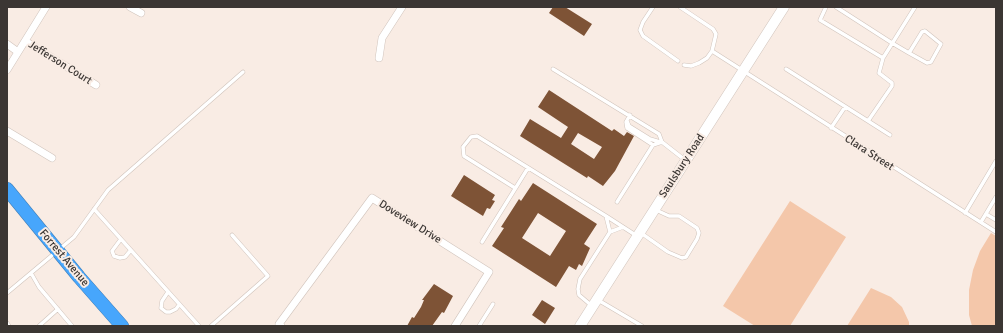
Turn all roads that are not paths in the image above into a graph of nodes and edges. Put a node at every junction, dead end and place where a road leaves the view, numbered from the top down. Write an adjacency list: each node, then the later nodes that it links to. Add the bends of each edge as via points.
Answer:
1 (46, 7): 11 (street)
2 (130, 7): 10 (street)
3 (402, 7): 17 (street, via 382,38)
4 (653, 7): 19 (lane, via 640,30 643,36)
5 (680, 7): 14 (lane, via 713,29 716,34)
6 (784, 7): 25 (main road, Saulsbury Road)
7 (826, 7): 18 (lane, via 820,20)
8 (836, 7): 12 (lane)
9 (915, 7): 12 (lane)
10 (141, 14)
11 (25, 41): 15 (street); 26 (street, Jefferson Court)
12 (892, 43): 16 (lane); 18 (lane)
13 (7, 44): 15 (street)
14 (712, 51): 20 (lane, via 708,58 699,63 691,66); 25 (lane, Clara Street)
15 (18, 52): 23 (street)
16 (909, 53): 16 (lane, via 927,63 930,62 941,42 922,32)
17 (379, 58)
18 (882, 58): 29 (lane, via 879,73 892,83 892,86)
19 (678, 61)
20 (684, 64)
21 (553, 69): 28 (lane)
22 (786, 69): 27 (lane)
23 (7, 70)
24 (243, 72): 43 (lane, via 108,190)
25 (743, 72): 30 (lane, Clara Street); 36 (main road, Saulsbury Road)
26 (96, 85)
27 (845, 106): 29 (lane); 30 (lane)
28 (629, 117): 33 (lane, via 659,134); 33 (lane, via 627,122 630,126 650,139); 34 (lane, via 626,122 627,128)
29 (868, 121): 32 (lane)
30 (831, 128): 45 (lane, Clara Street)
31 (7, 130): 35 (street)
32 (890, 135)
33 (661, 142): 34 (lane); 36 (lane)
34 (653, 145): 42 (lane)
35 (52, 158)
36 (686, 160): 44 (main road, Saulsbury Road)
37 (996, 161): 45 (lane)
38 (528, 168): 39 (lane); 39 (lane, via 477,136 467,141 462,151 464,156); 47 (lane)
39 (515, 188): 56 (lane)
40 (7, 189): 58 (highway, Forrest Avenue)
41 (996, 197): 46 (lane)
42 (617, 202)
43 (94, 209): 55 (lane); 58 (lane, via 74,237)
44 (655, 209): 53 (main road, Saulsbury Road); 53 (lane, via 669,216 679,216 697,228 699,233 686,257 682,258 668,252)
45 (965, 213): 49 (lane, Clara Street)
46 (986, 214): 48 (lane); 49 (lane)
47 (606, 216): 50 (lane); 51 (lane)
48 (996, 220)
49 (980, 222): 52 (lane, Clara Street)
50 (623, 227): 51 (lane); 53 (lane)
51 (610, 232): 62 (lane, via 579,284 579,295)
52 (996, 232)
53 (639, 234): 62 (main road, Saulsbury Road)
54 (232, 235): 72 (lane, via 268,276)
55 (121, 239): 57 (lane); 57 (lane, via 112,251 114,256 125,257)
56 (482, 242)
57 (131, 250): 60 (lane)
58 (58, 251): 59 (lane); 70 (highway, Forrest Avenue)
59 (31, 273): 61 (lane); 65 (lane)
60 (168, 292): 63 (lane); 63 (lane, via 161,308 170,312)
61 (7, 293)
62 (594, 303): 76 (main road, Saulsbury Road); 77 (lane)
63 (179, 304): 71 (lane)
64 (493, 304): 75 (lane)
65 (58, 309): 68 (lane); 69 (lane)
66 (7, 323): 67 (lane)
67 (9, 326)
68 (39, 326)
69 (72, 326)
70 (122, 326)
71 (198, 326)
72 (211, 326)
73 (282, 326): 74 (street, Doveview Drive, via 279,324 372,198 489,272)
74 (455, 326)
75 (479, 326)
76 (580, 326)
77 (642, 326)

